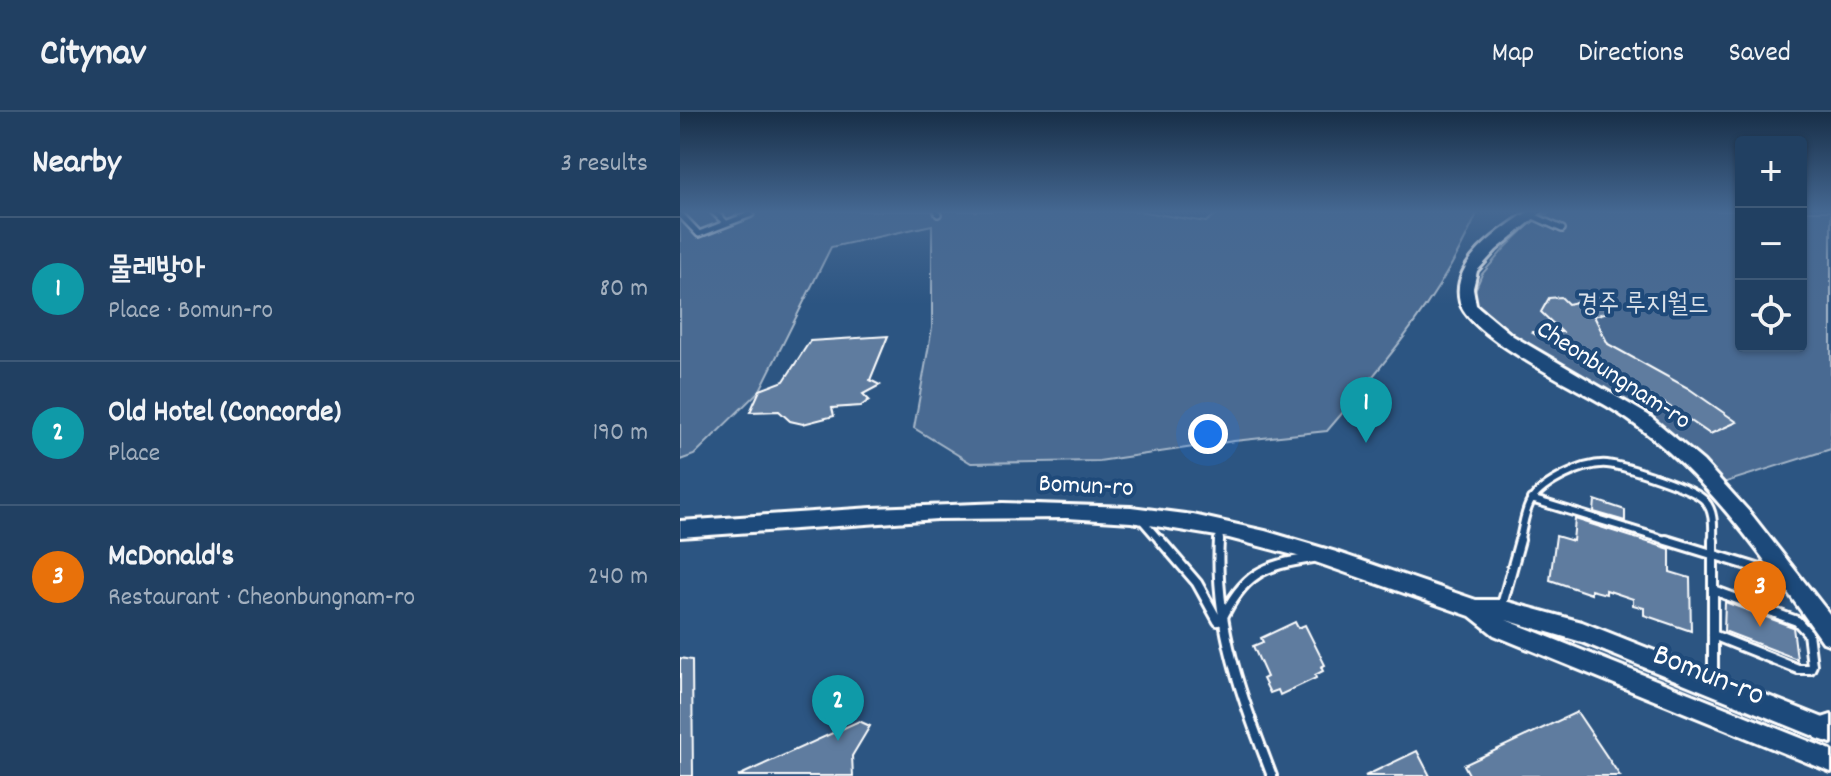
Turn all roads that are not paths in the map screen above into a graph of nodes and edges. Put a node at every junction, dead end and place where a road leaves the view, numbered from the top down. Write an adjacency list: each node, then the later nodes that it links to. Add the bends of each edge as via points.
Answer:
1 (1501, 242): 8 (main road, Cheonbungnam-ro, via 1471,269 1466,283 1469,307 1496,332 1639,417 1689,457)
2 (1531, 499): 6 (lane); 6 (lane, via 1572,472 1618,466 1702,496 1713,516); 11 (lane)
3 (1140, 518): 4 (street, Bomun-ro); 5 (street, Bomun-ro, via 1031,511); 12 (lane, via 1188,571)
4 (1220, 528): 7 (street, Bomun-ro); 12 (lane)
5 (680, 529)
6 (1713, 553): 8 (lane); 9 (lane)
7 (1326, 557): 10 (street, Bomun-ro); 12 (lane, via 1278,562 1257,571 1232,595)
8 (1789, 578): 13 (main road, Cheonbungnam-ro)
9 (1713, 590): 14 (lane); 14 (lane, via 1797,621 1808,633 1812,665 1798,669)
10 (1476, 609): 11 (street, Bomun-ro); 17 (street, Bomun-ro, via 1501,628)
11 (1501, 609): 15 (street, Bomun-ro, via 1582,632)
12 (1220, 624): 18 (lane)
13 (1831, 634)
14 (1713, 635): 15 (lane)
15 (1713, 683): 16 (street, Bomun-ro)
16 (1829, 729)
17 (1831, 761)
18 (1272, 776)

